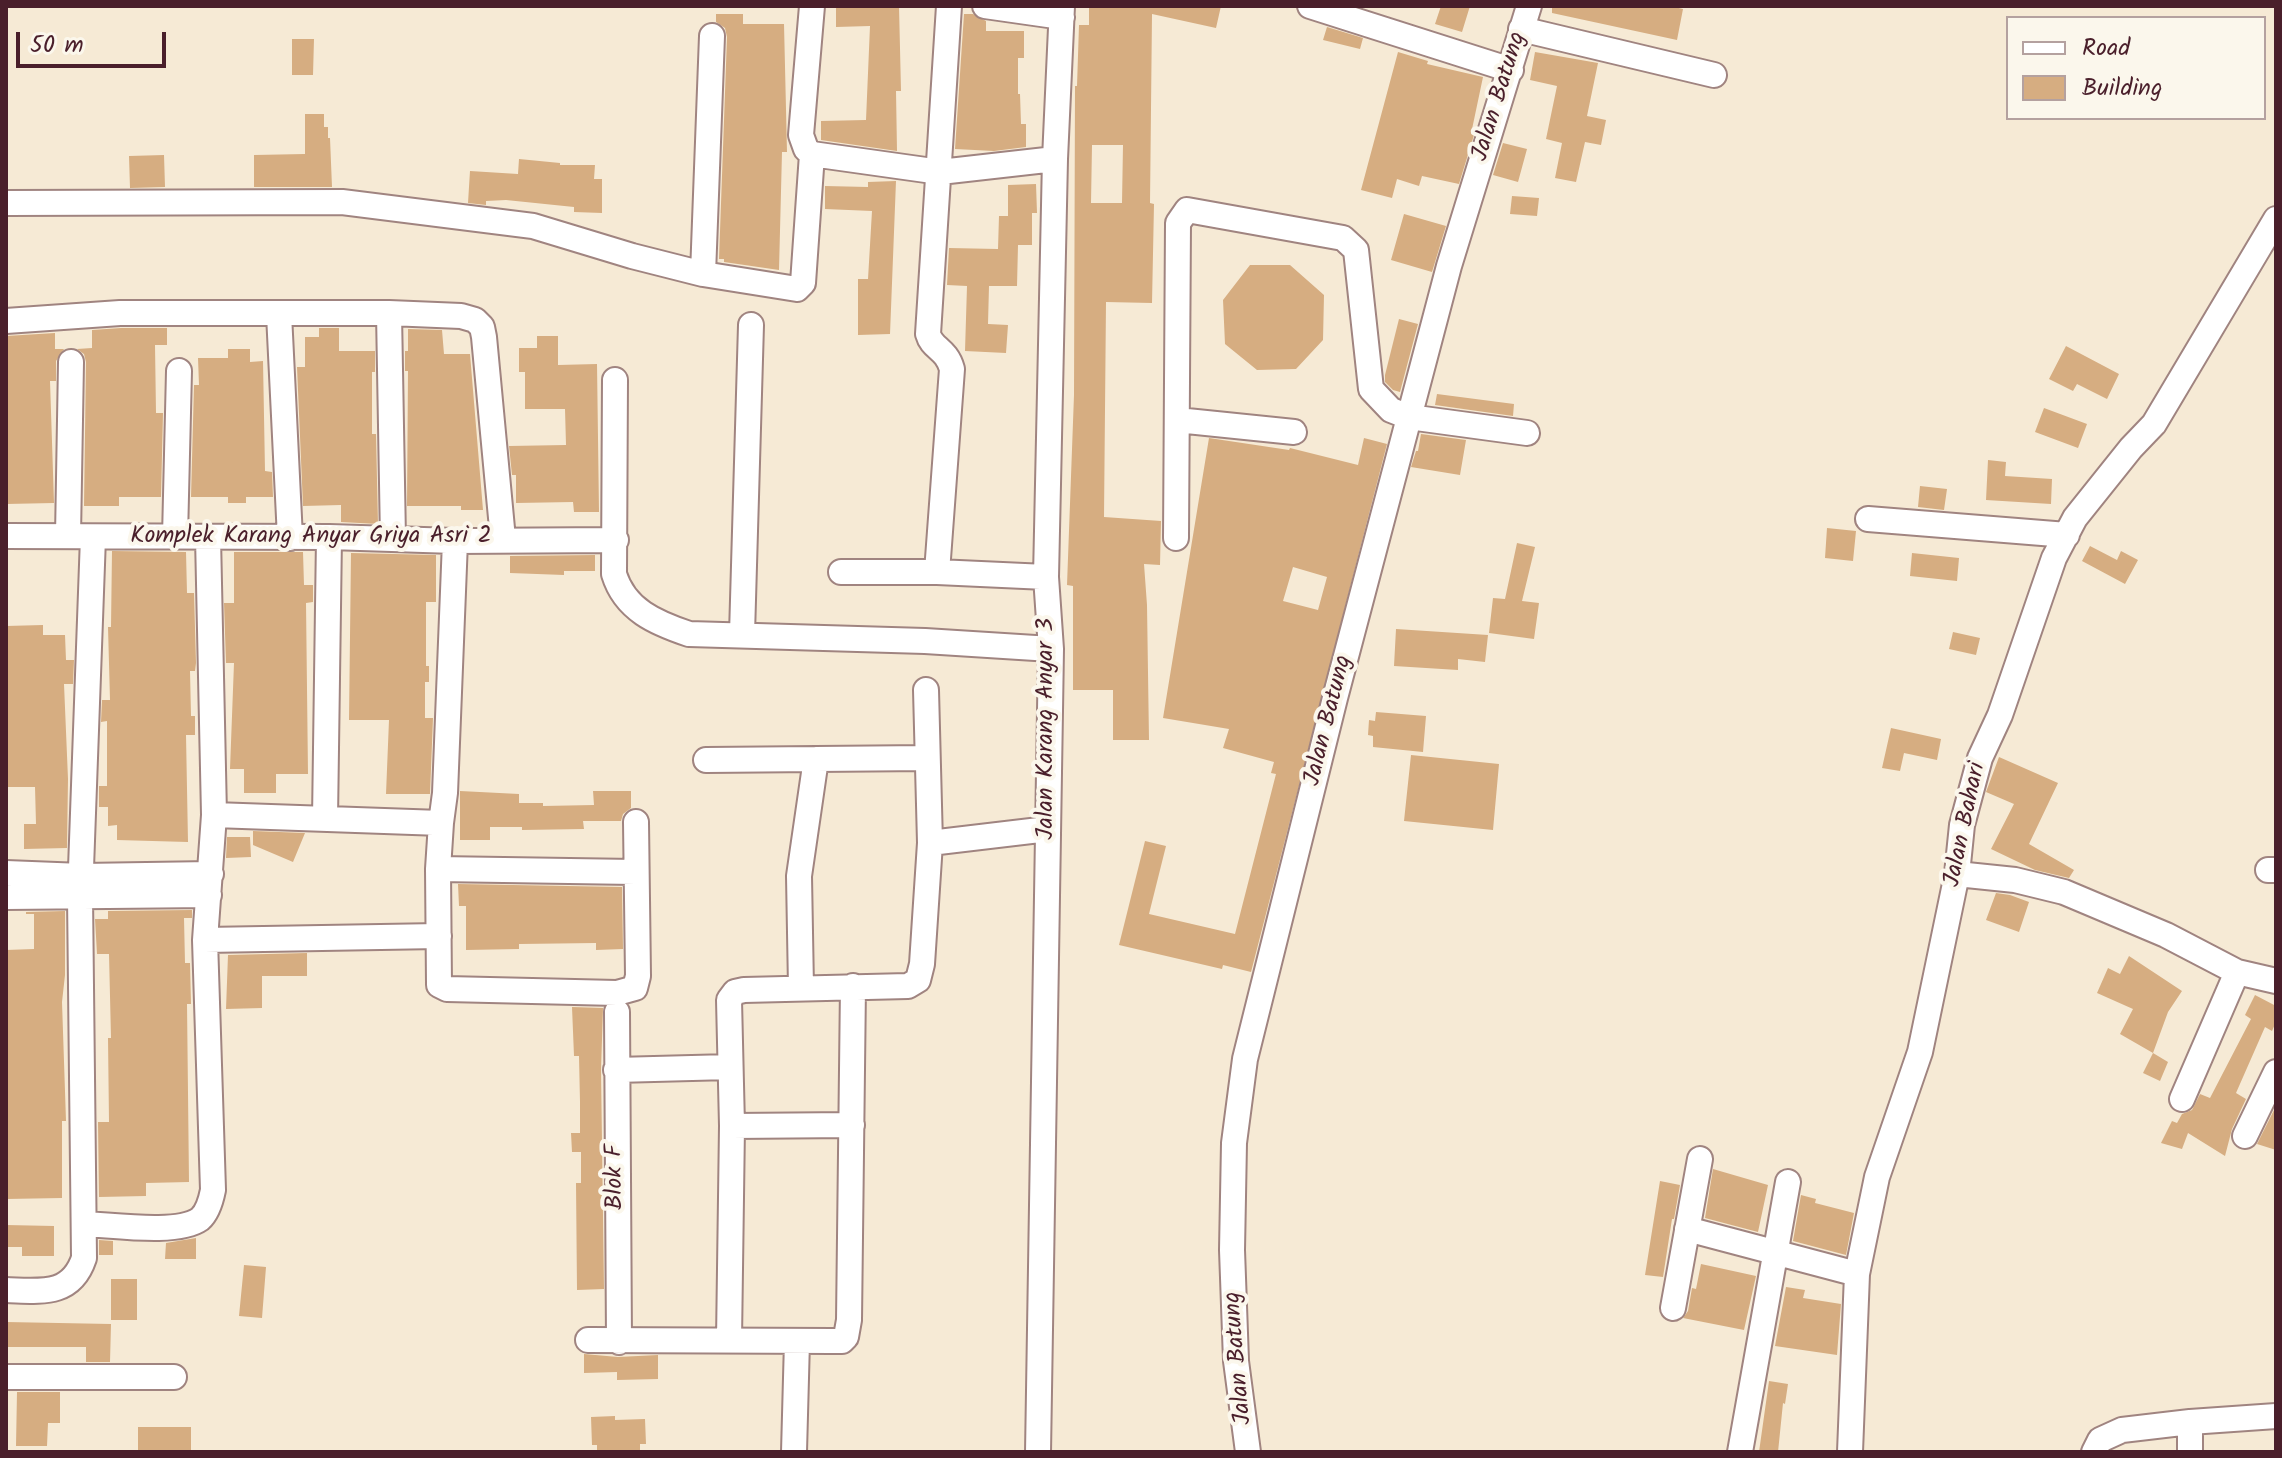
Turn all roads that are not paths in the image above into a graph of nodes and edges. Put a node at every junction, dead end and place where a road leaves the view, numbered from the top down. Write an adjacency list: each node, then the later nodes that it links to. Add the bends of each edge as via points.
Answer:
1 (812, 6): 10 (street, via 801,135)
2 (949, 6): 12 (street)
3 (985, 6): 5 (street)
4 (1310, 6): 8 (street)
5 (1062, 12): 11 (street, Jalan Karang Anyar 3)
6 (1525, 18): 8 (street, Jalan Batung); 9 (street)
7 (712, 36): 15 (street)
8 (1511, 70): 23 (street, Jalan Batung, via 1449,266)
9 (1714, 75)
10 (812, 154): 12 (street); 15 (street, via 803,283 797,289)
11 (1055, 159): 12 (street); 43 (street, Jalan Karang Anyar 3)
12 (940, 172): 42 (street, via 928,334 952,369)
13 (6, 203): 15 (street, via 342,202 533,226)
14 (2276, 219): 28 (street, Jalan Bahari, via 2154,424 2075,518)
15 (703, 274)
16 (389, 313): 17 (street); 37 (street); 38 (street, via 470,317 482,327)
17 (279, 314): 18 (street, via 120,313); 35 (street)
18 (6, 321)
19 (751, 325): 44 (street)
20 (71, 362): 30 (street)
21 (179, 371): 32 (street)
22 (615, 380): 39 (street)
23 (1409, 417): 24 (street, via 1391,410 1371,389 1356,250 1343,238 1326,233 1187,210 1178,223); 26 (street); 95 (street, Jalan Batung, via 1245,1059 1234,1143 1232,1250 1236,1361)
24 (1177, 420): 25 (street); 36 (street)
25 (1294, 432)
26 (1527, 433)
27 (1868, 519): 28 (street)
28 (2067, 535): 59 (street, Jalan Bahari, via 1980,758 1962,825)
29 (6, 536): 30 (street, Komplek Karang Anyar Griya Asri 2)
30 (68, 536): 31 (street, Komplek Karang Anyar Griya Asri 2)
31 (93, 537): 32 (street, Komplek Karang Anyar Griya Asri 2); 61 (street)
32 (175, 537): 33 (street, Komplek Karang Anyar Griya Asri 2)
33 (208, 537): 35 (street, Komplek Karang Anyar Griya Asri 2); 50 (street)
34 (329, 537): 35 (street, Komplek Karang Anyar Griya Asri 2); 37 (street, Komplek Karang Anyar Griya Asri 2); 51 (street)
35 (290, 538)
36 (1176, 538)
37 (393, 539): 40 (street, Komplek Karang Anyar Griya Asri 2)
38 (503, 539): 39 (street, Komplek Karang Anyar Griya Asri 2); 40 (street, Komplek Karang Anyar Griya Asri 2)
39 (616, 540): 44 (street, via 616,582 636,610 689,634)
40 (455, 541): 53 (street)
41 (841, 572): 42 (street)
42 (937, 572): 43 (street)
43 (1046, 577): 45 (street, Jalan Karang Anyar 3)
44 (742, 634): 45 (street)
45 (1051, 649): 54 (street, Jalan Karang Anyar 3)
46 (926, 690): 47 (street)
47 (927, 758): 48 (street); 55 (street)
48 (816, 759): 49 (street); 68 (street, via 799,876)
49 (706, 760)
50 (214, 815): 51 (street); 60 (street)
51 (325, 819): 53 (street)
52 (636, 822): 57 (street)
53 (441, 823): 56 (street)
54 (1048, 829): 55 (street); 94 (street, Jalan Karang Anyar 3)
55 (930, 843): 67 (street, via 918,980 908,986)
56 (438, 869): 57 (street); 63 (street)
57 (635, 872): 63 (street, via 638,976 629,990 443,988)
58 (6, 873): 61 (street)
59 (1957, 874): 65 (street, via 2064,892); 82 (street, Jalan Bahari, via 1920,1052 1877,1177)
60 (210, 885): 61 (street); 64 (street)
61 (81, 886): 62 (street); 79 (street)
62 (6, 897)
63 (439, 936): 64 (street)
64 (205, 940): 79 (street, via 213,1190 209,1204 201,1218 181,1227)
65 (2237, 972): 66 (street); 73 (street)
66 (2276, 981)
67 (853, 986): 68 (street); 74 (street)
68 (801, 988): 70 (street, via 732,994 727,1008)
69 (617, 1012): 71 (street, Blok F)
70 (730, 1067): 71 (street); 75 (street)
71 (616, 1070): 88 (street, Blok F)
72 (2276, 1072): 76 (street)
73 (2182, 1099)
74 (852, 1125): 75 (street); 87 (street, via 847,1333 842,1341)
75 (732, 1126): 86 (street)
76 (2245, 1136)
77 (1700, 1159): 80 (street)
78 (1788, 1182): 81 (street)
79 (85, 1224): 83 (street, via 84,1258 62,1288)
80 (1687, 1229): 81 (street); 84 (street)
81 (1776, 1252): 82 (street); 96 (street)
82 (1857, 1274): 97 (street, Jalan Bahari)
83 (6, 1290)
84 (1673, 1308)
85 (588, 1340): 88 (street)
86 (729, 1340): 87 (street); 88 (street)
87 (797, 1341): 93 (street)
88 (619, 1342)
89 (6, 1377): 90 (street)
90 (174, 1377)
91 (2276, 1416): 92 (street)
92 (2190, 1422): 98 (street, via 2122,1430 2100,1440); 99 (street)
93 (794, 1452)
94 (1038, 1452)
95 (1248, 1452)
96 (1740, 1452)
97 (1850, 1452)
98 (2094, 1452)
99 (2190, 1452)

